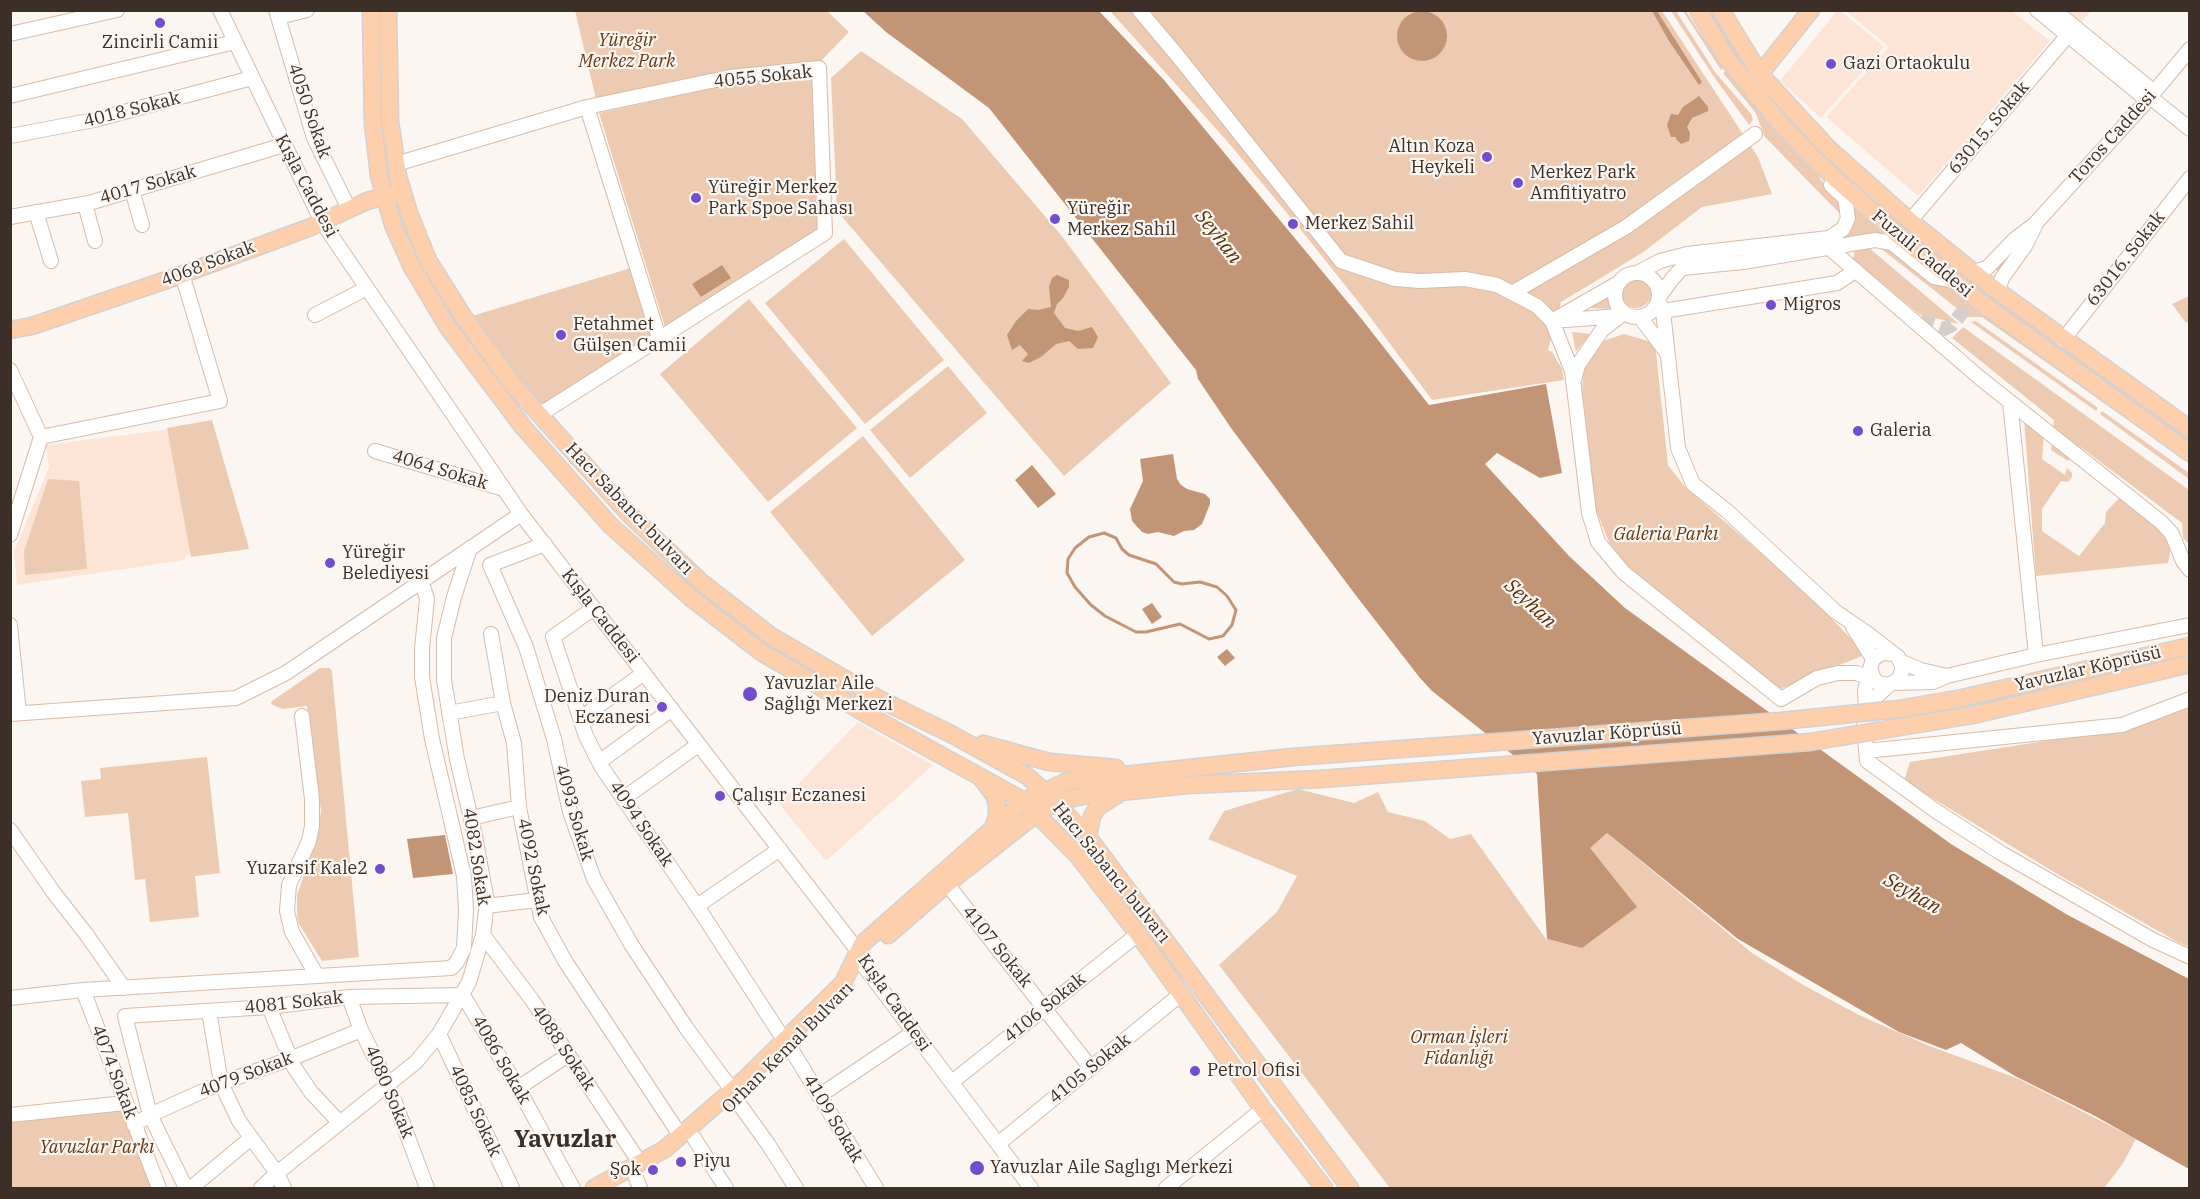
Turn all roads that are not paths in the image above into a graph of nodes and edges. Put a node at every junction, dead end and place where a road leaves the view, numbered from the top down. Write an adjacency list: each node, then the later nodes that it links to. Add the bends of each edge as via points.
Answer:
1 (117, 10): 13 (street)
2 (220, 10): 15 (street, Kışla Caddesi)
3 (307, 10): 12 (street)
4 (371, 10): 31 (main road, Hacı Sabancı bulvarı, via 373,124)
5 (388, 10): 27 (main road, Hacı Sabancı bulvarı, via 390,122)
6 (1139, 10): 52 (street, via 1341,261 1395,279 1465,279 1497,285)
7 (1698, 10): 26 (main road, Fuzuli Caddesi, via 1727,59)
8 (1721, 10): 17 (main road, Fuzuli Caddesi)
9 (1811, 10): 17 (main road)
10 (2037, 10): 14 (street)
11 (2054, 10): 20 (street, via 2148,87)
12 (277, 14): 33 (street, 4050 Sokak, via 314,138)
13 (10, 34)
14 (2068, 35): 20 (street, via 2141,95); 36 (street, 63015. Sokak)
15 (235, 42): 18 (street, Kışla Caddesi); 19 (street)
16 (2190, 49): 20 (street, Toros Caddesi)
17 (1760, 74): 36 (main road, Fuzuli Caddesi, via 1827,147)
18 (252, 78): 24 (street, 4018 Sokak, via 94,120); 25 (street, Kışla Caddesi)
19 (10, 96)
20 (2150, 97): 22 (street); 38 (street, Toros Caddesi)
21 (587, 107): 27 (street, 4055 Sokak); 60 (street); 60 (street, 4055 Sokak, via 730,77 819,68 825,233)
22 (2190, 129)
23 (1755, 134): 52 (street, via 1630,224)
24 (10, 136)
25 (284, 145): 29 (street, 4017 Sokak); 37 (street, Kışla Caddesi)
26 (1816, 161): 46 (street, via 1824,178 1845,198 1848,218 1843,229 1828,238 1687,254 1660,261); 48 (main road, Fuzuli Caddesi)
27 (396, 165): 30 (main road, Hacı Sabancı bulvarı)
28 (2190, 178): 61 (street, 63016. Sokak)
29 (132, 190): 32 (street, 4017 Sokak); 39 (street)
30 (403, 192): 31 (main road, 4068 Sokak); 66 (main road, Hacı Sabancı bulvarı, via 428,260 462,316)
31 (383, 196): 33 (main road, 4068 Sokak); 104 (main road, Hacı Sabancı bulvarı, via 412,267 447,326 523,427 610,525 691,598 761,652)
32 (85, 204): 34 (street, 4017 Sokak); 40 (street)
33 (349, 209): 37 (main road, 4068 Sokak)
34 (36, 212): 35 (street, 4017 Sokak); 43 (street)
35 (10, 217)
36 (1910, 221): 45 (main road, Fuzuli Caddesi)
37 (322, 222): 47 (main road, 4068 Sokak); 50 (street, Kışla Caddesi)
38 (2036, 224): 41 (street); 45 (street, Toros Caddesi, via 1986,268); 51 (street, Toros Caddesi)
39 (142, 225)
40 (95, 241)
41 (2019, 243)
42 (1827, 246): 44 (street); 48 (street, via 1875,240 1892,243 1934,277); 53 (street, via 1682,268)
43 (51, 261)
44 (1856, 271): 53 (street, via 1837,283); 54 (street)
45 (1973, 272): 51 (main road, Fuzuli Caddesi)
46 (1637, 273): 49 (street); 53 (street, via 1656,283)
47 (182, 274): 59 (main road, 4068 Sokak, via 32,326); 68 (street, via 220,401)
48 (1951, 279): 70 (main road, Fuzuli Caddesi)
49 (1620, 282): 56 (street, via 1617,303); 58 (street)
50 (367, 288): 55 (street); 71 (street, Kışla Caddesi)
51 (1998, 291): 61 (main road, Fuzuli Caddesi)
52 (1512, 293): 58 (street, via 1537,306)
53 (1660, 303): 56 (street, via 1653,310); 62 (street)
54 (1898, 308): 57 (street); 65 (street)
55 (315, 315)
56 (1631, 316): 58 (street); 62 (street); 64 (street, via 1602,330 1578,365)
57 (1920, 320)
58 (1552, 321): 64 (street)
59 (10, 330)
60 (660, 338): 66 (street, 4055 Sokak)
61 (2063, 340): 67 (main road, Fuzuli Caddesi)
62 (1668, 354): 79 (street, via 1678,448 1693,484)
63 (10, 370): 68 (street)
64 (1573, 382): 87 (street, via 1589,513 1598,542 1624,573 1782,699 1817,678)
65 (2010, 402): 76 (street, via 2162,522); 84 (street)
66 (539, 415): 99 (main road, Hacı Sabancı bulvarı, via 628,513 701,582 771,636 879,699)
67 (2190, 429)
68 (41, 437): 73 (street)
69 (375, 451): 71 (street, 4064 Sokak)
70 (2190, 453)
71 (504, 489): 72 (street, Kışla Caddesi)
72 (521, 514): 74 (street, Kışla Caddesi); 75 (street)
73 (10, 535)
74 (544, 544): 78 (street, Kışla Caddesi); 145 (street, 4093 Sokak, via 490,566 526,647 554,739 570,812 594,879 631,944)
75 (470, 548): 77 (street); 95 (street, 4082 Sokak, via 444,639)
76 (2190, 570)
77 (421, 580): 96 (street, via 286,672 236,698); 124 (street, via 428,599 422,677 432,739 464,876 464,948 451,968)
78 (594, 608): 88 (street, Kışla Caddesi); 98 (street, 4094 Sokak, via 553,638)
79 (1850, 623): 85 (street); 87 (street)
80 (10, 625): 96 (street)
81 (2190, 625): 84 (street)
82 (491, 634): 92 (street, 4092 Sokak)
83 (2190, 646): 103 (main road, Yavuzlar Köprüsü, bridge, via 1899,709 1293,757)
84 (2036, 655): 89 (street)
85 (1898, 658): 87 (street, via 1882,653); 89 (street, via 1921,670); 90 (street, via 1902,674)
86 (2190, 664): 105 (main road, Yavuzlar Köprüsü, bridge, via 1973,715 1810,742)
87 (1871, 671): 90 (street, via 1878,683); 93 (street, via 1865,691)
88 (644, 673): 94 (street, Kışla Caddesi); 98 (street)
89 (1947, 676): 90 (street, via 1933,682)
90 (1892, 684): 93 (street)
91 (2190, 699): 101 (street, via 2122,725)
92 (503, 703): 95 (street); 109 (street, 4092 Sokak, via 514,743)
93 (1866, 706): 101 (street)
94 (672, 709): 100 (street, Kışla Caddesi); 102 (street)
95 (449, 713): 111 (street, 4082 Sokak)
96 (15, 714)
97 (302, 716): 124 (street, via 312,826 289,885 287,911 297,943)
98 (580, 719): 102 (street, 4094 Sokak)
99 (951, 734): 103 (main road, via 1049,762); 106 (main road, Hacı Sabancı bulvarı, via 1027,776)
100 (699, 745): 107 (street); 115 (street, Kışla Caddesi)
101 (1866, 751): 122 (street, via 1866,761 2001,853)
102 (599, 762): 107 (street, 4094 Sokak)
103 (1171, 771): 106 (main road, Yavuzlar Köprüsü, via 1068,782)
104 (978, 774): 108 (main road, Hacı Sabancı bulvarı); 112 (main road, via 997,804)
105 (1126, 791): 106 (main road, Yavuzlar Köprüsü); 114 (main road, via 1098,807)
106 (1050, 797): 108 (main road, Yavuzlar Köprüsü); 110 (main road, Orhan Kemal Bulvarı); 114 (main road, Hacı Sabancı bulvarı)
107 (623, 799): 119 (street, 4094 Sokak)
108 (1024, 801): 110 (main road, Hacı Sabancı bulvarı); 112 (main road, Orhan Kemal Bulvarı)
109 (519, 807): 111 (street); 117 (street, 4092 Sokak)
110 (1036, 814): 116 (main road, Orhan Kemal Bulvarı); 120 (main road, Hacı Sabancı bulvarı, via 1078,856)
111 (471, 818): 118 (street, 4082 Sokak)
112 (993, 828): 123 (main road, Orhan Kemal Bulvarı, via 862,944)
113 (10, 830): 125 (street)
114 (1088, 837): 174 (main road, Hacı Sabancı bulvarı)
115 (780, 849): 119 (street); 123 (street, Kışla Caddesi)
116 (947, 884): 123 (main road, Orhan Kemal Bulvarı); 132 (street, 4107 Sokak)
117 (537, 900): 118 (street); 153 (street, 4092 Sokak, via 541,917 565,961)
118 (486, 906): 121 (street, 4082 Sokak)
119 (697, 906): 137 (street, 4094 Sokak)
120 (1138, 934): 127 (main road, Hacı Sabancı bulvarı); 132 (street, 4106 Sokak)
121 (483, 935): 128 (street, 4082 Sokak); 138 (street, 4088 Sokak)
122 (2190, 957)
123 (861, 959): 135 (street, Kışla Caddesi); 137 (main road, Orhan Kemal Bulvarı)
124 (317, 976): 125 (street)
125 (124, 988): 126 (street)
126 (83, 990): 130 (street); 147 (street, 4074 Sokak)
127 (1181, 994): 140 (street, 4105 Sokak); 148 (main road, Hacı Sabancı bulvarı)
128 (463, 995): 129 (street, 4081 Sokak); 136 (street, 4082 Sokak); 144 (street, 4086 Sokak)
129 (349, 997): 131 (street, 4081 Sokak); 134 (street, 4080 Sokak)
130 (10, 998)
131 (269, 1007): 133 (street, 4081 Sokak); 139 (street)
132 (1045, 1007): 140 (street, 4107 Sokak); 141 (street, 4106 Sokak)
133 (208, 1011): 142 (street); 150 (street, 4081 Sokak, via 125,1016)
134 (361, 1030): 139 (street, 4079 Sokak); 143 (street, 4080 Sokak)
135 (914, 1032): 141 (street, Kışla Caddesi); 146 (street)
136 (440, 1034): 143 (street, 4082 Sokak, via 416,1062); 164 (street, 4085 Sokak)
137 (788, 1045): 145 (main road, Orhan Kemal Bulvarı); 146 (street, 4109 Sokak)
138 (568, 1055): 144 (street); 157 (street, 4088 Sokak)
139 (290, 1059): 142 (street, 4079 Sokak); 151 (street, via 311,1092)
140 (1091, 1068): 155 (street, 4105 Sokak)
141 (952, 1082): 155 (street, Kışla Caddesi)
142 (221, 1083): 150 (street, 4079 Sokak); 154 (street)
143 (388, 1084): 151 (street, 4082 Sokak); 163 (street, 4080 Sokak)
144 (518, 1088): 165 (street, 4086 Sokak)
145 (735, 1096): 153 (main road, Orhan Kemal Bulvarı); 169 (street)
146 (819, 1096): 170 (street, 4109 Sokak)
147 (125, 1103): 149 (street); 152 (street, 4074 Sokak)
148 (1263, 1108): 172 (street); 173 (main road, Hacı Sabancı bulvarı)
149 (10, 1115)
150 (150, 1115): 152 (street, 4079 Sokak); 159 (street)
151 (339, 1122): 156 (street, 4082 Sokak)
152 (134, 1125): 158 (street, 4074 Sokak)
153 (687, 1137): 157 (main road, Orhan Kemal Bulvarı, via 664,1149); 168 (street, 4092 Sokak)
154 (251, 1138): 156 (street); 160 (street)
155 (999, 1144): 171 (street, Kışla Caddesi)
156 (277, 1173): 161 (street, 4082 Sokak); 162 (street)
157 (639, 1176): 166 (main road, Orhan Kemal Bulvarı); 167 (main road, Orhan Kemal Bulvarı)
158 (159, 1188)
159 (186, 1188)
160 (191, 1188)
161 (261, 1188)
162 (284, 1188)
163 (427, 1188)
164 (512, 1188)
165 (573, 1188)
166 (594, 1188)
167 (617, 1188)
168 (726, 1188)
169 (796, 1188)
170 (876, 1188)
171 (1031, 1188)
172 (1166, 1188)
173 (1324, 1188)
174 (1350, 1188)

